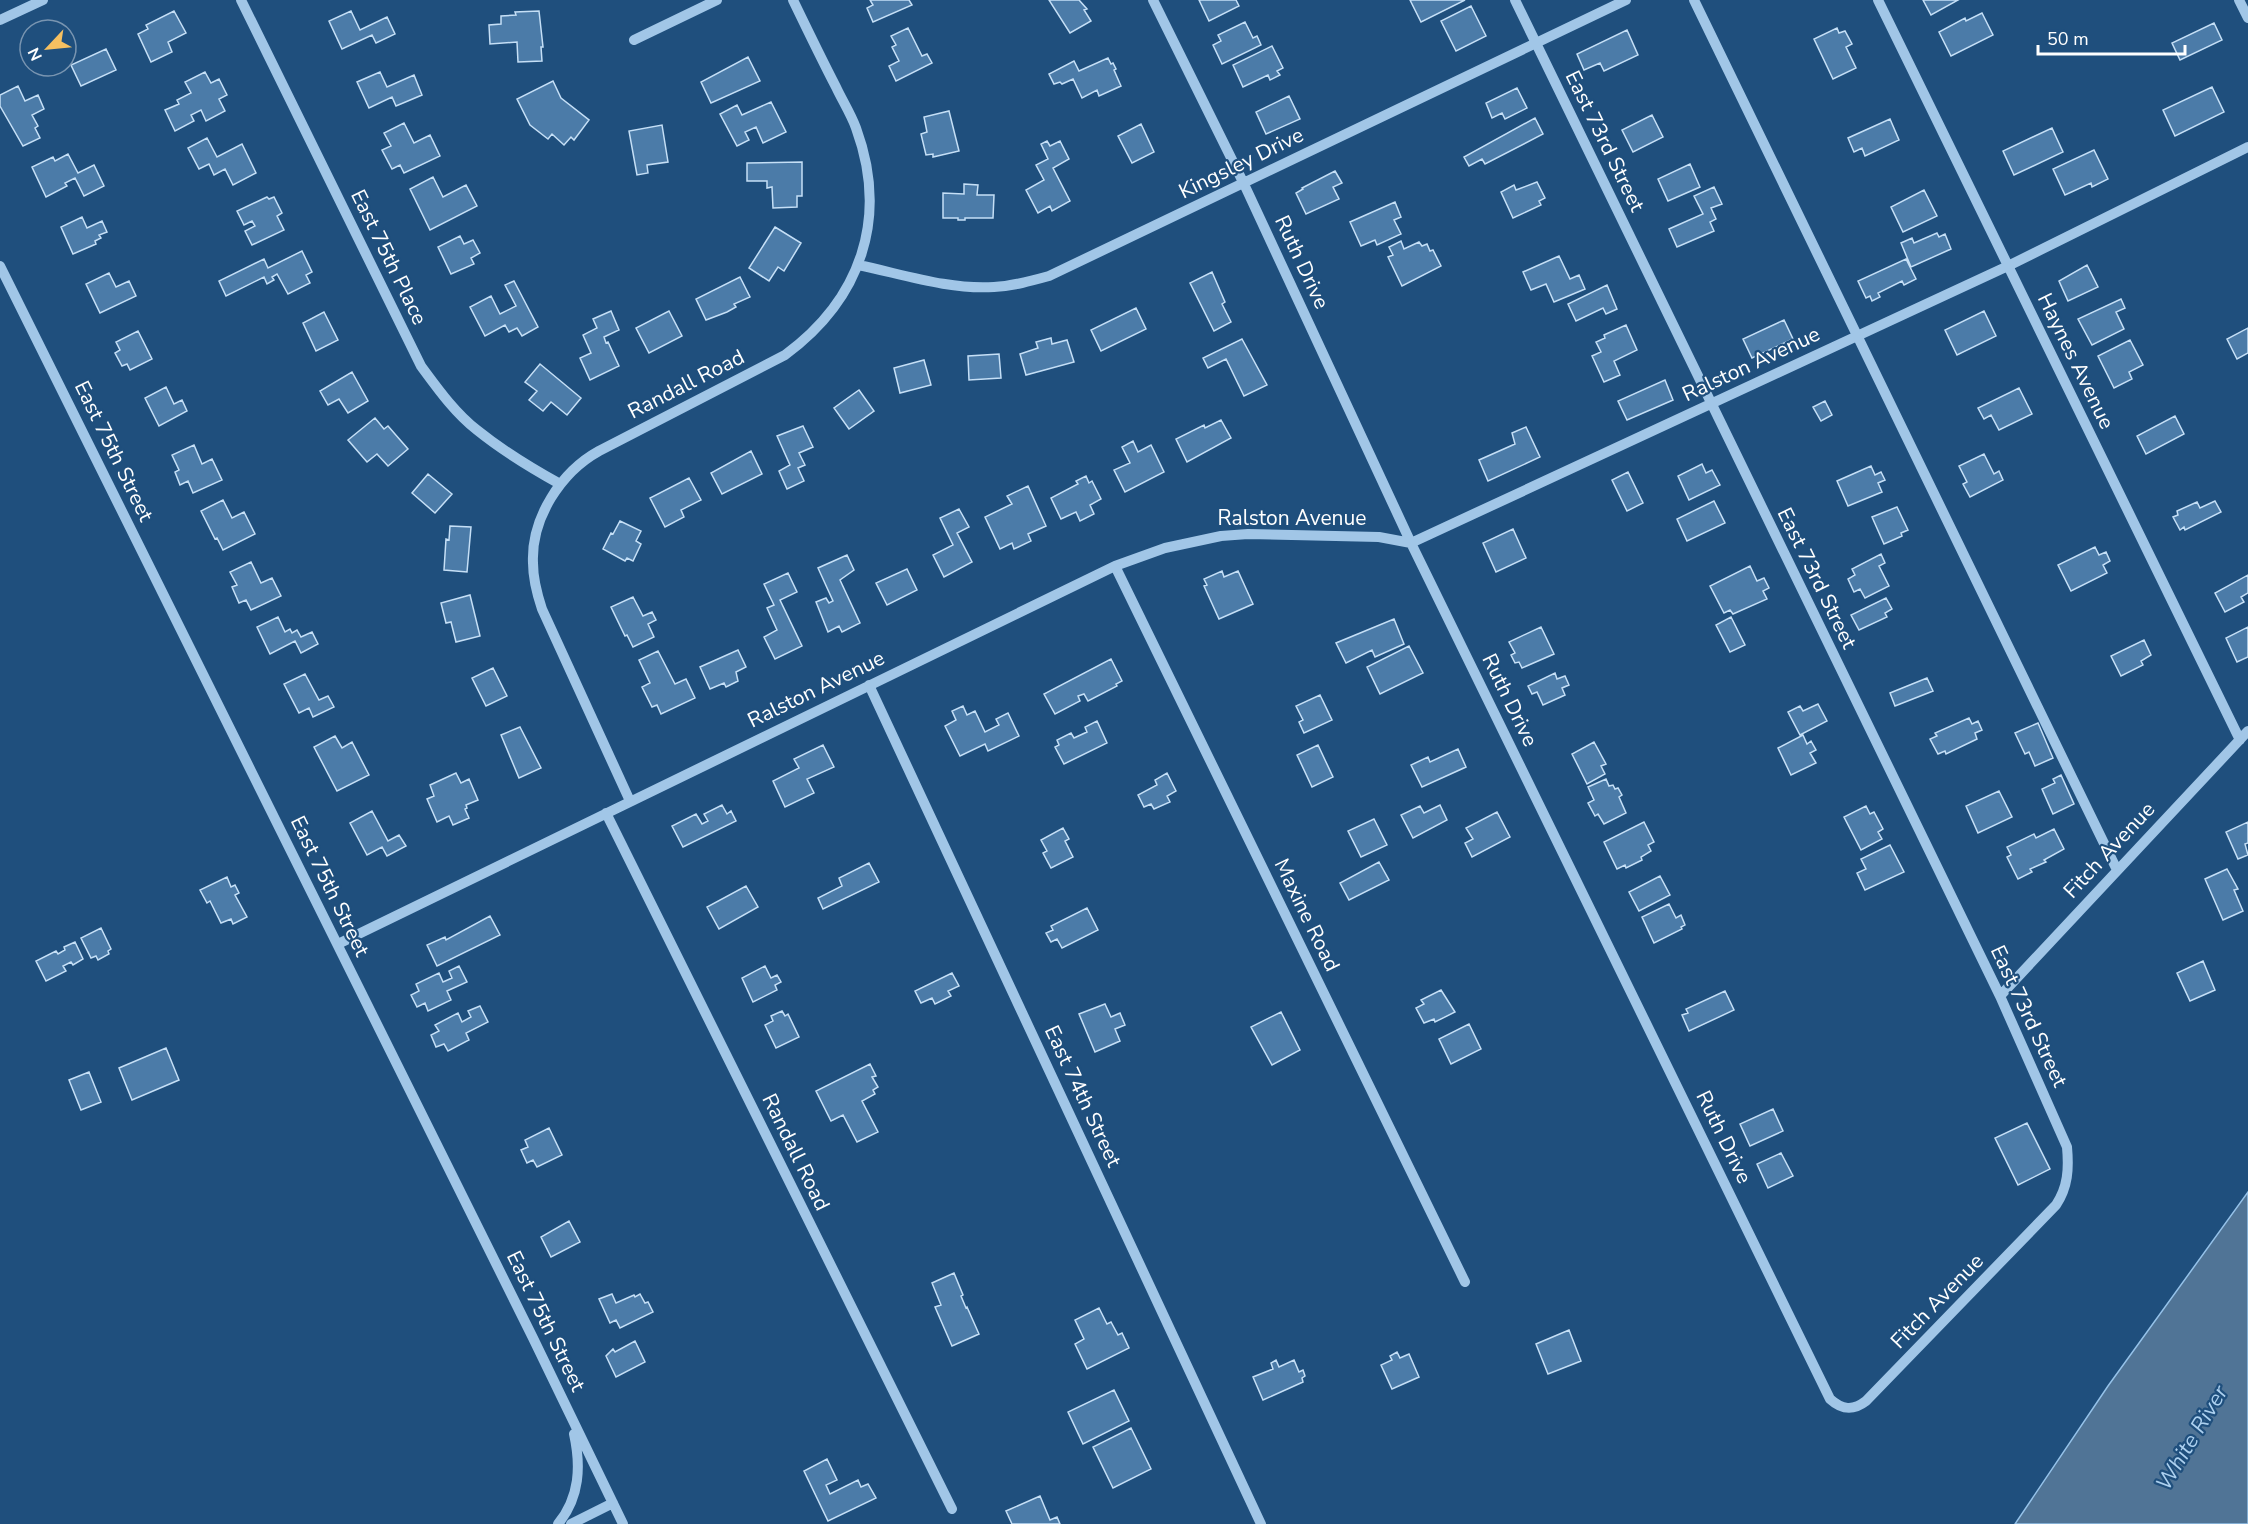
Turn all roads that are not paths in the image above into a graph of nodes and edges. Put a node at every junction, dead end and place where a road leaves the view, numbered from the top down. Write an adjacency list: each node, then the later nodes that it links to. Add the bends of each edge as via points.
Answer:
1 (43, 0): 12 (street)
2 (241, 0): 22 (street, East 75th Place, via 421,366 475,429 520,462)
3 (717, 0): 13 (street)
4 (793, 0): 17 (street, Randall Road, via 856,127 866,163 870,191 868,228)
5 (1153, 0): 16 (street, Ruth Drive)
6 (1515, 0): 14 (street, East 73rd Street)
7 (1626, 0): 14 (street, Kingsley Drive)
8 (1694, 0): 20 (street)
9 (1878, 0): 19 (street, Haynes Avenue)
10 (2240, 0): 11 (street)
11 (2248, 18)
12 (0, 20)
13 (634, 40)
14 (1535, 43): 16 (street, Kingsley Drive); 21 (street, East 73rd Street)
15 (2248, 147): 19 (street, Ralston Avenue)
16 (1244, 184): 17 (street, Kingsley Drive, via 1066,269 1021,284 956,286); 23 (street, Ruth Drive)
17 (858, 265): 22 (street, Randall Road, via 826,319 800,344 778,360 594,453)
18 (0, 266): 31 (street, East 75th Street)
19 (2008, 266): 20 (street, Ralston Avenue); 27 (street, Haynes Avenue)
20 (1857, 336): 21 (street, Ralston Avenue); 30 (street)
21 (1710, 404): 23 (street, Ralston Avenue); 32 (street, East 73rd Street)
22 (560, 484): 28 (street, Randall Road, via 537,535 533,563 536,591)
23 (1411, 543): 24 (street, Ralston Avenue, via 1379,537 1221,536 1173,546); 35 (street, Ruth Drive, via 1830,1399)
24 (1115, 566): 25 (street, Ralston Avenue); 34 (street, Maxine Road)
25 (869, 686): 28 (street, Ralston Avenue); 42 (street, East 74th Street)
26 (2248, 731): 27 (street, Fitch Avenue)
27 (2240, 740): 30 (street, Fitch Avenue)
28 (630, 801): 29 (street, Ralston Avenue)
29 (606, 813): 31 (street, Ralston Avenue); 38 (street, Randall Road)
30 (2117, 870): 32 (street, Fitch Avenue)
31 (338, 944): 36 (street, East 75th Street)
32 (2000, 996): 33 (street, East 73rd Street, via 2063,1135 2069,1165)
33 (2067, 1178): 35 (street, Fitch Avenue, via 2056,1205 1964,1301 1866,1401)
34 (1465, 1282)
35 (1845, 1408)
36 (567, 1410): 37 (street, East 75th Street); 39 (street, via 577,1447 577,1489)
37 (612, 1503): 40 (street); 41 (street, East 75th Street)
38 (952, 1509)
39 (558, 1524)
40 (571, 1524)
41 (623, 1524)
42 (1261, 1524)

